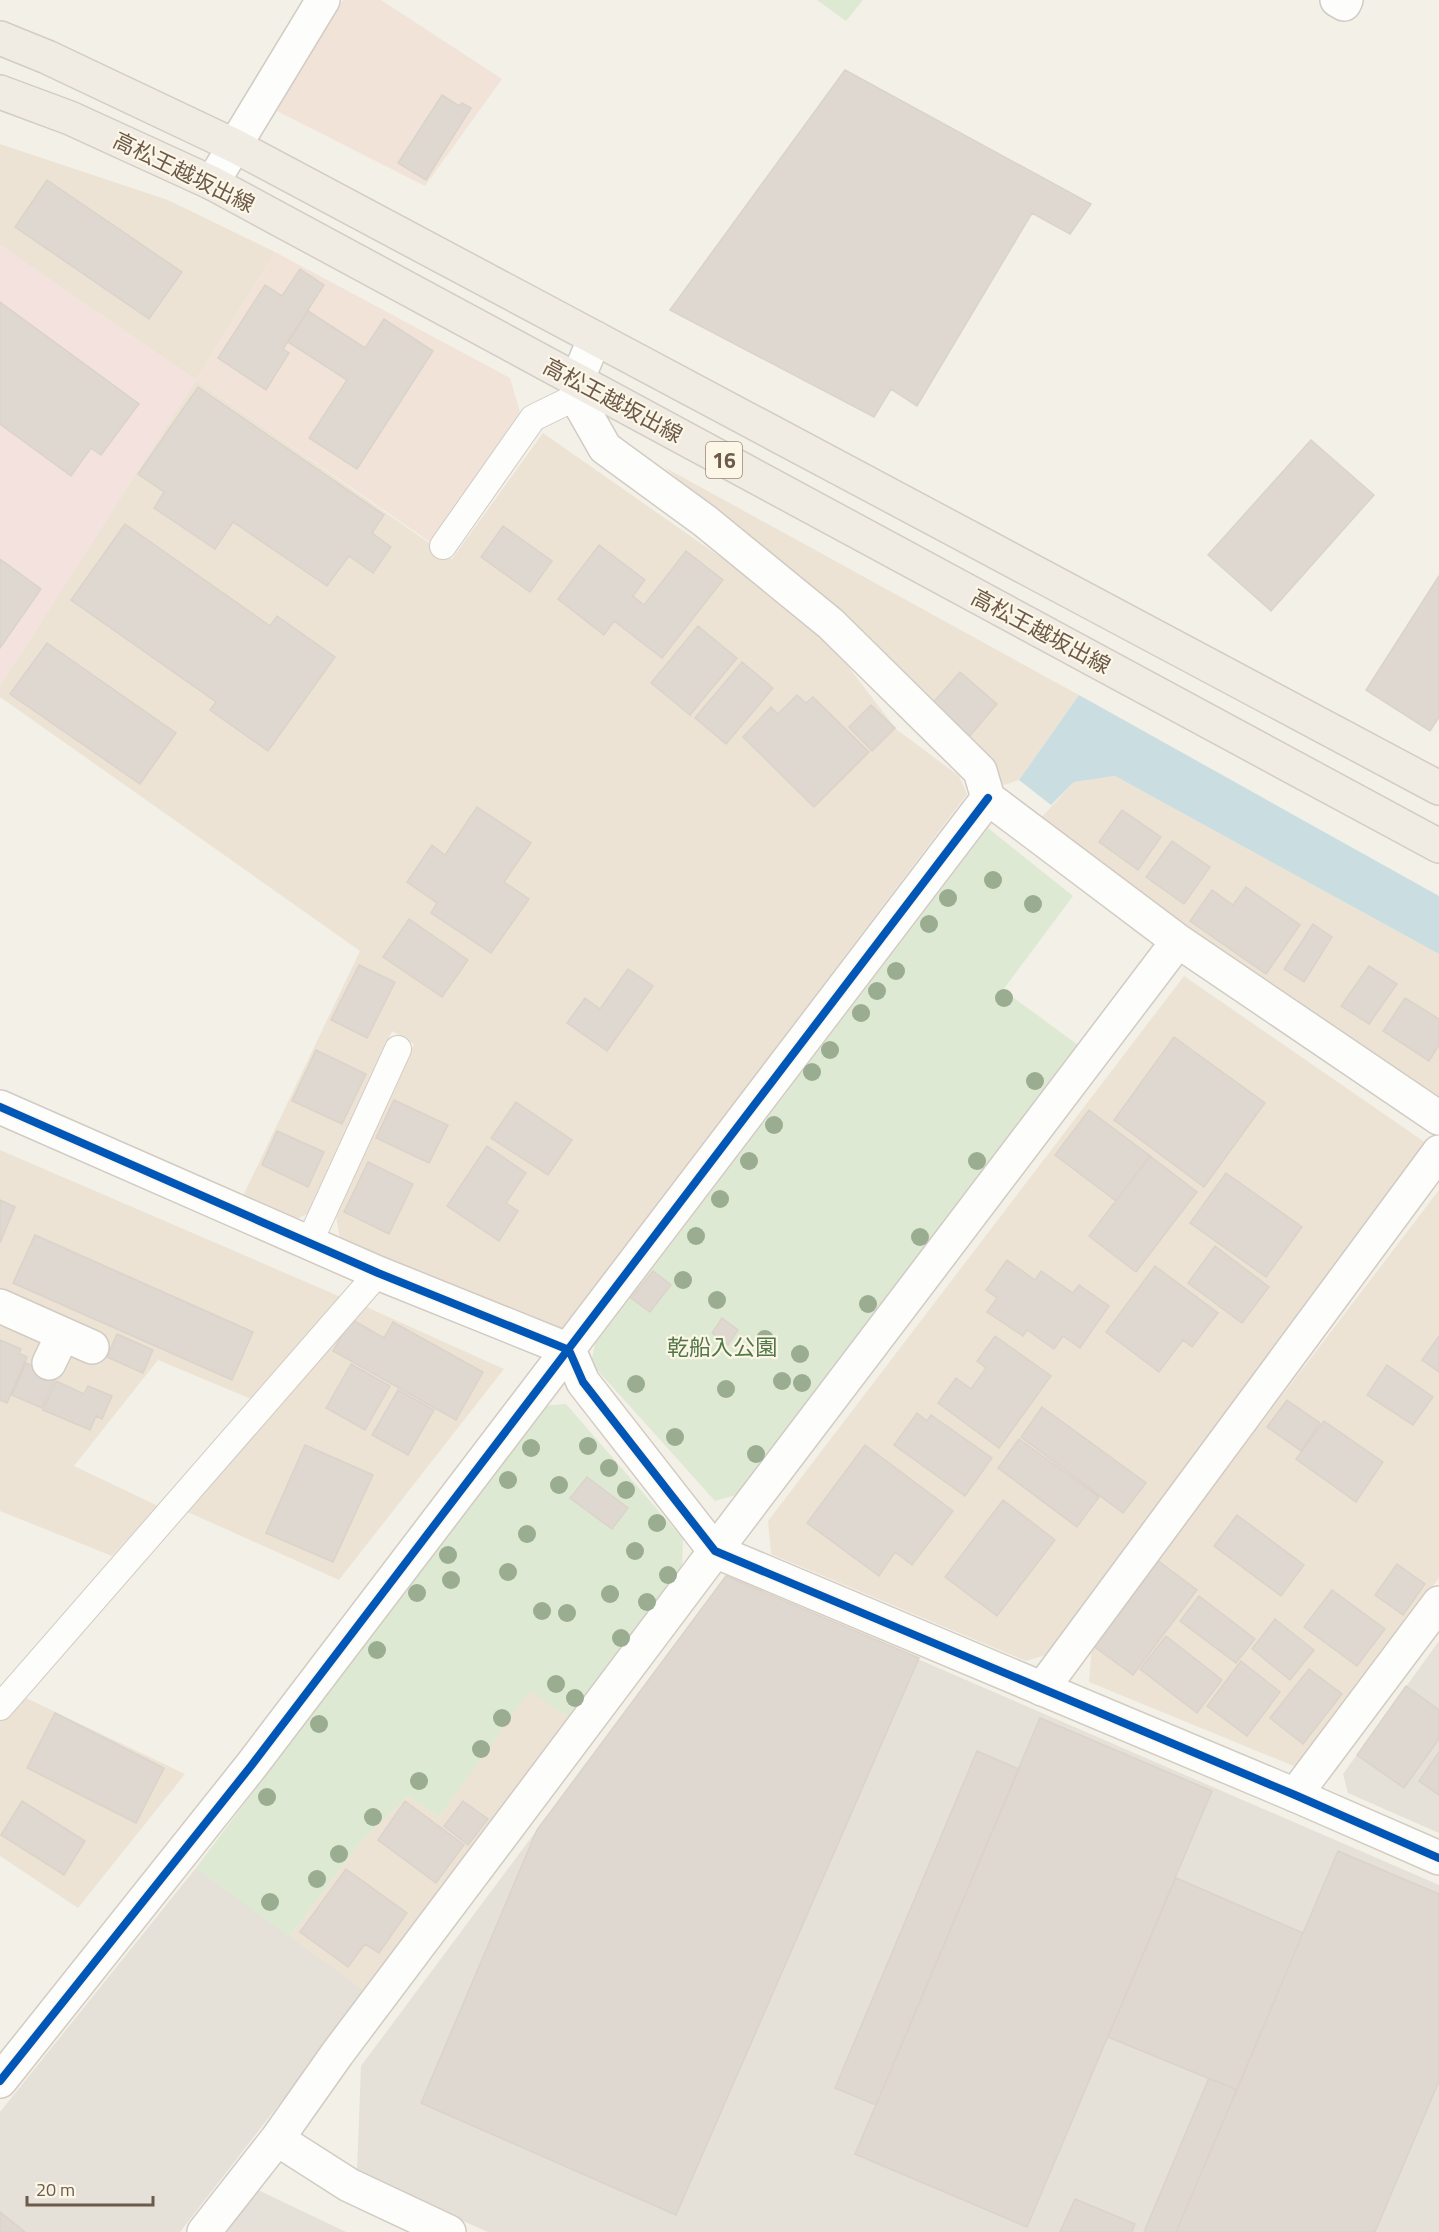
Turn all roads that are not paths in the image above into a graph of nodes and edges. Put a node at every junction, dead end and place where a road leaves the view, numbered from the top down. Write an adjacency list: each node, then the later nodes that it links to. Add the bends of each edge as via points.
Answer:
1 (1337, 0): 2 (street, via 1344,4)
2 (1346, 0)
3 (313, 4): 6 (street)
4 (0, 38): 6 (main road, 高松王越坂出線 / 16)
5 (0, 92): 7 (main road, 高松王越坂出線 / 16, via 70,118)
6 (235, 147): 7 (street); 8 (main road, 高松王越坂出線 / 16)
7 (212, 183): 9 (main road, 高松王越坂出線 / 16)
8 (594, 338): 9 (street); 11 (main road, 高松王越坂出線 / 16)
9 (576, 389): 10 (lane, via 533,418); 12 (street, via 605,448 705,521 831,624 980,771); 13 (main road, 高松王越坂出線 / 16)
10 (443, 546)
11 (1439, 788)
12 (988, 798): 14 (street); 23 (street)
13 (1439, 846)
14 (1178, 941): 17 (street); 24 (street)
15 (398, 1049): 19 (lane)
16 (0, 1107): 19 (street)
17 (1439, 1118)
18 (1439, 1152): 26 (street)
19 (309, 1243): 20 (street)
20 (378, 1273): 23 (street); 27 (lane)
21 (0, 1306): 22 (street, via 56,1348)
22 (92, 1347)
23 (568, 1350): 24 (street, via 588,1389); 30 (street, via 251,1766)
24 (715, 1551): 26 (street); 31 (street)
25 (1439, 1603): 28 (street)
26 (1042, 1689): 28 (street)
27 (0, 1707)
28 (1295, 1795): 29 (street)
29 (1439, 1858)
30 (0, 2081)
31 (277, 2139): 32 (street); 33 (street, via 349,2185)
32 (204, 2232)
33 (449, 2232)

